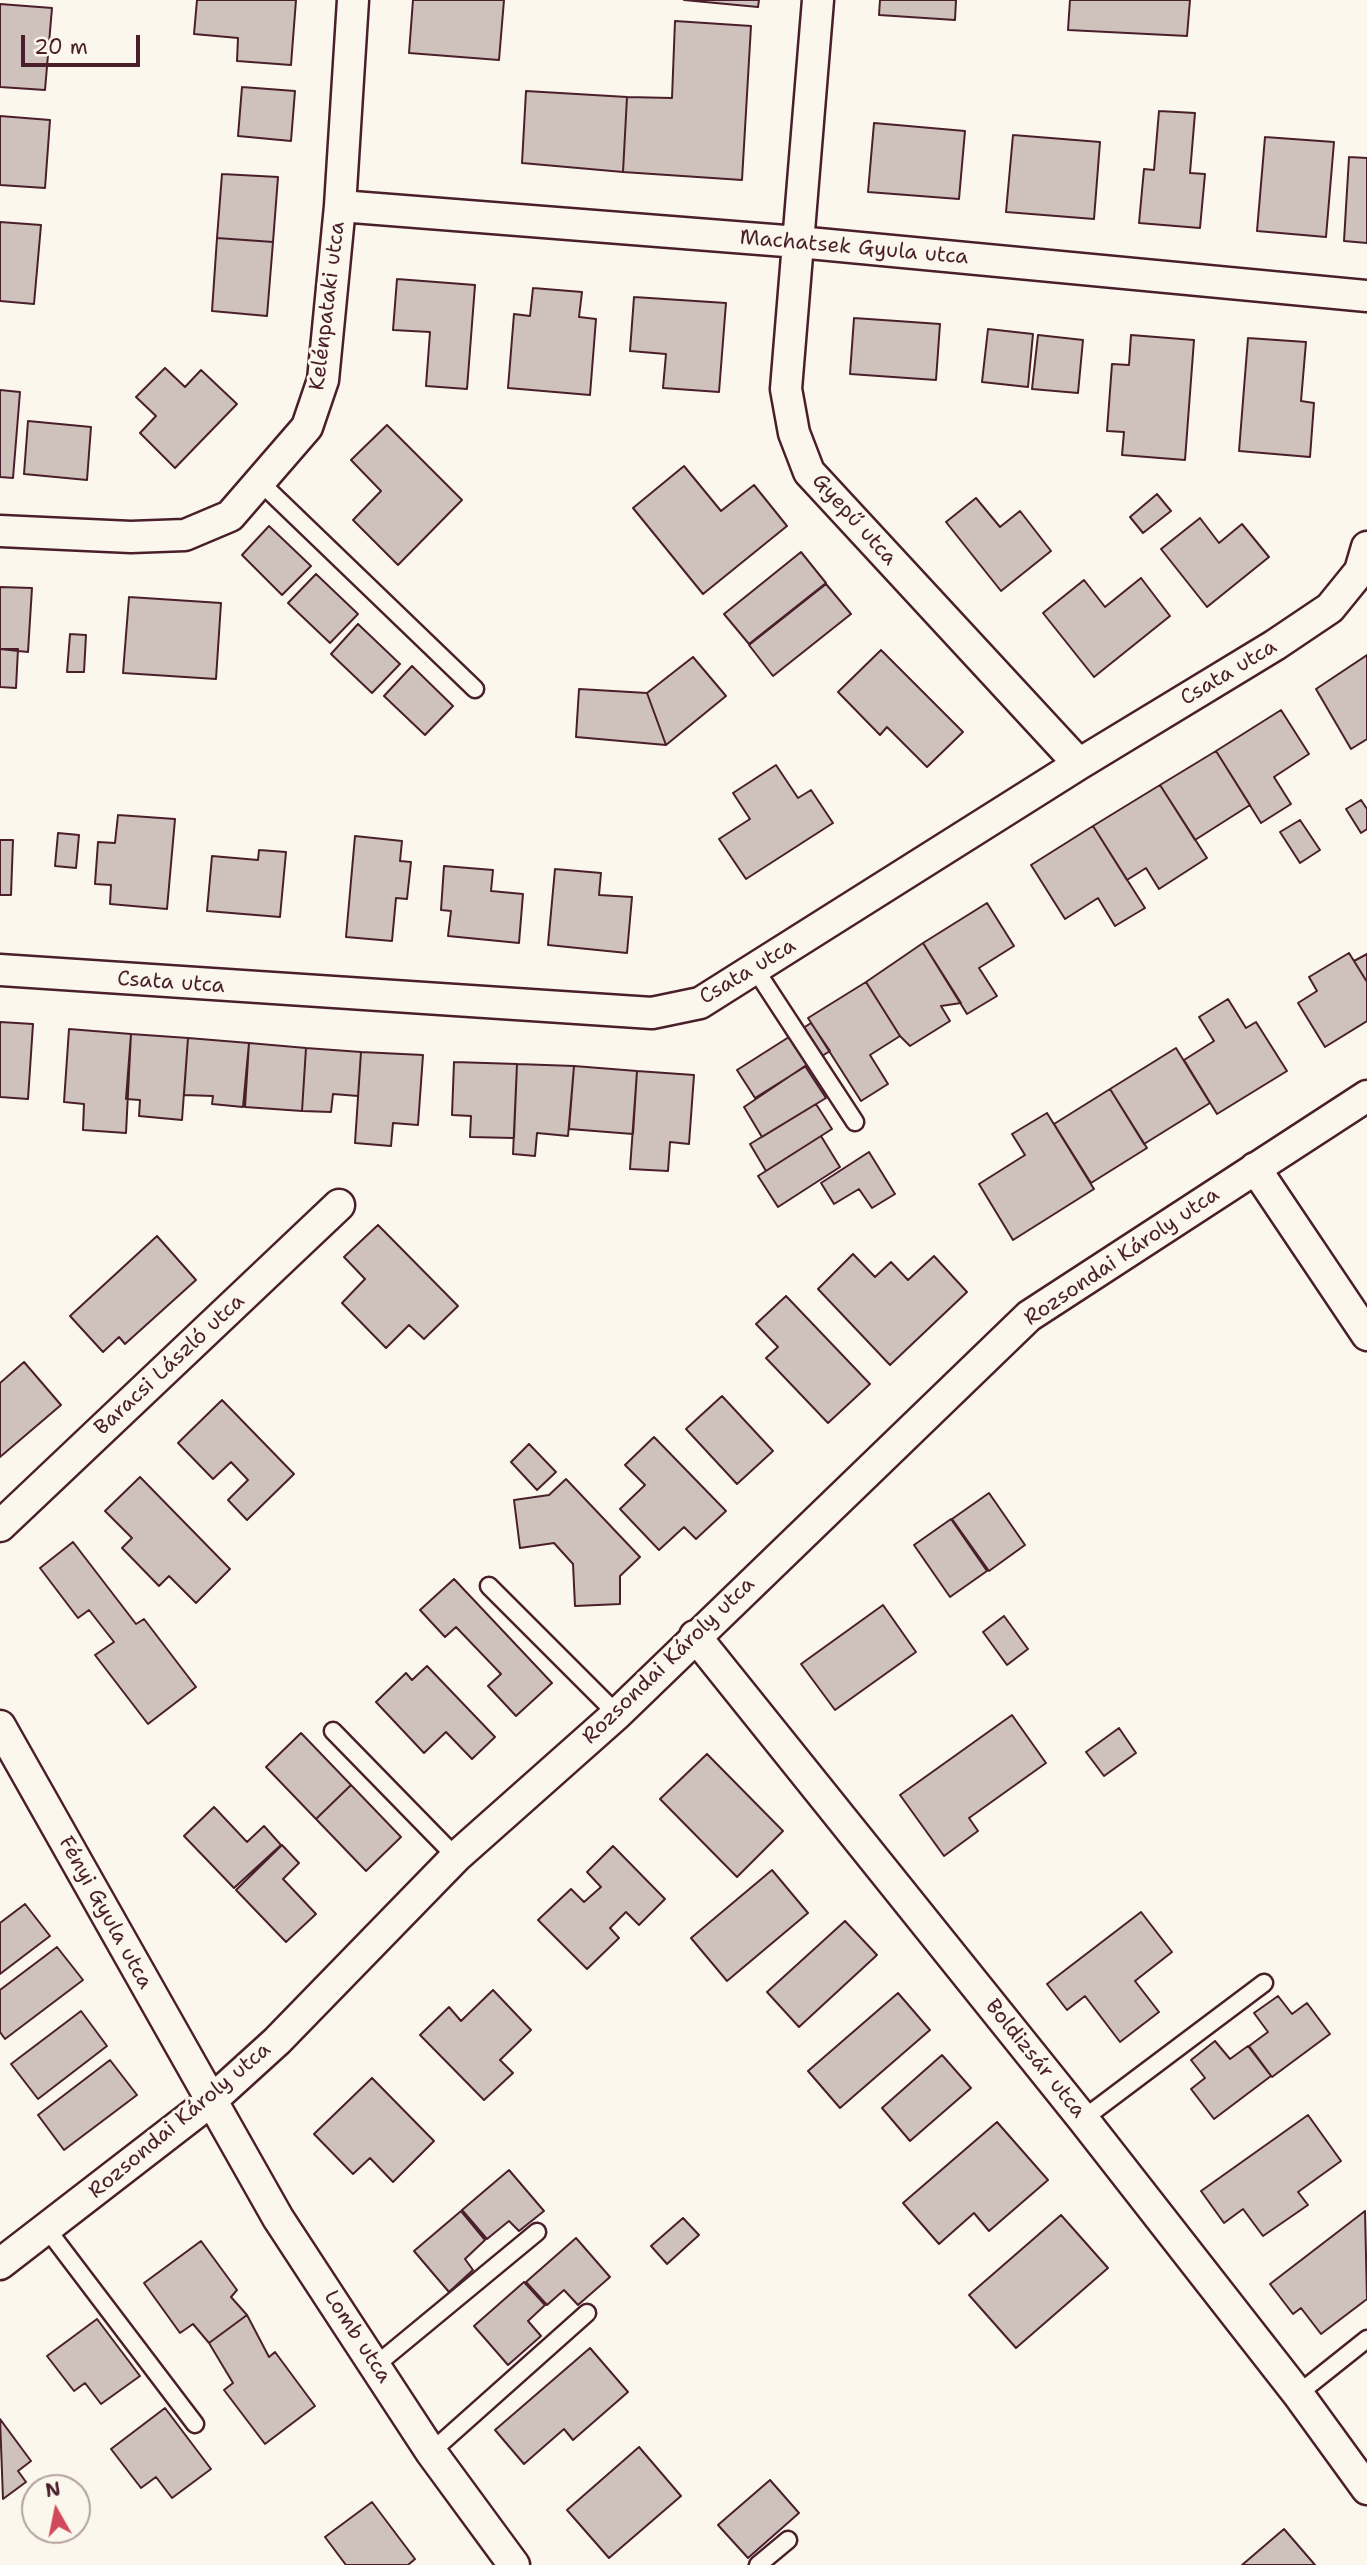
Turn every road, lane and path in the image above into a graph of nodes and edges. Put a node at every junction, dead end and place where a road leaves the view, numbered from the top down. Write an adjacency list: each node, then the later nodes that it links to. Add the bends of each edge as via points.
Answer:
1 (353, 0): 3 (street, Kelénpataki utca)
2 (818, 0): 4 (street, Gyepű utca)
3 (340, 206): 4 (street, Machatsek Gyula utca); 6 (street, Kelénpataki utca, via 323,380 307,427)
4 (798, 242): 5 (street, Machatsek Gyula utca); 10 (street, Gyepű utca, via 786,389 794,433 809,472)
5 (1367, 296)
6 (261, 483): 7 (street, Kelénpataki utca, via 230,516 185,535); 9 (lane)
7 (0, 531)
8 (1367, 547): 10 (street, Csata utca, via 1360,571 1330,608)
9 (475, 689)
10 (1079, 765): 11 (street, Csata utca)
11 (755, 969): 12 (street, Csata utca, via 700,1003 652,1013); 14 (lane)
12 (0, 970)
13 (1367, 1096): 15 (street, Rozsondai Károly utca)
14 (855, 1122)
15 (1255, 1168): 17 (street); 20 (street, Rozsondai Károly utca, via 1029,1316)
16 (340, 1205): 18 (street, Baracsi László utca)
17 (1367, 1335)
18 (0, 1526)
19 (489, 1586): 21 (lane)
20 (695, 1636): 21 (street, Rozsondai Károly utca); 27 (street, Boldizsár utca)
21 (617, 1714): 24 (street, Rozsondai Károly utca)
22 (0, 1726): 26 (street, Fényi Gyula utca)
23 (332, 1731): 24 (lane)
24 (456, 1857): 26 (street, Rozsondai Károly utca, via 277,2041)
25 (1264, 1983): 27 (lane)
26 (211, 2101): 28 (street, Rozsondai Károly utca); 33 (street, Lomb utca, via 278,2218)
27 (1083, 2119): 34 (street, Boldizsár utca)
28 (47, 2229): 30 (street, Rozsondai Károly utca); 35 (lane)
29 (537, 2232): 33 (lane)
30 (0, 2264)
31 (587, 2313): 36 (lane)
32 (1367, 2339): 34 (lane)
33 (376, 2365): 36 (street, Lomb utca)
34 (1298, 2394): 37 (street, Boldizsár utca)
35 (195, 2424)
36 (431, 2452): 39 (street, Lomb utca)
37 (1367, 2489)
38 (788, 2540): 40 (lane)
39 (514, 2565)
40 (758, 2565)

